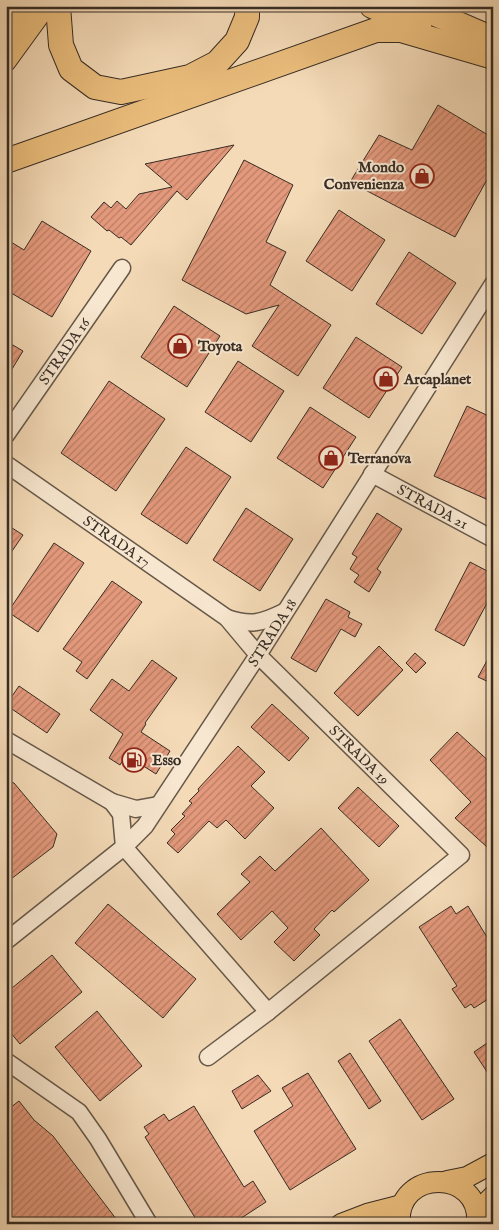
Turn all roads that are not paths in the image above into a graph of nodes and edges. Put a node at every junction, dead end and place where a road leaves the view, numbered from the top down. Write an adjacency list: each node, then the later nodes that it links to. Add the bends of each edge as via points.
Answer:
1 (46, 6): 8 (main road)
2 (58, 6): 3 (highway, via 61,45 72,69 95,87 121,92 190,76 217,63 237,41)
3 (248, 6)
4 (372, 6): 7 (highway)
5 (417, 6): 7 (highway)
6 (440, 6): 7 (highway)
7 (492, 48): 9 (highway, via 401,30 376,30)
8 (6, 62)
9 (6, 161)
10 (122, 268): 12 (street, STRADA 16)
11 (493, 284): 14 (street, STRADA 18)
12 (6, 435)
13 (6, 464): 17 (street, STRADA 17)
14 (372, 474): 15 (street, STRADA 21); 16 (street, STRADA 18)
15 (493, 539)
16 (284, 612): 17 (street, STRADA 17, via 256,623); 18 (street, STRADA 18)
17 (227, 618): 18 (street, STRADA 17)
18 (258, 656): 21 (street, STRADA 18); 24 (street, STRADA 19, via 461,855)
19 (6, 740): 20 (street)
20 (112, 802): 21 (street, via 136,809); 22 (street, via 122,814)
21 (158, 805): 22 (street, STRADA 18, via 145,826)
22 (124, 847): 23 (street, STRADA 18); 24 (street)
23 (6, 941)
24 (268, 1012): 25 (street)
25 (208, 1057)
26 (6, 1062): 32 (street, via 79,1112)
27 (493, 1163): 28 (main road, via 467,1177)
28 (446, 1181): 30 (main road, via 420,1185 410,1194); 31 (main road, via 462,1188 473,1200)
29 (493, 1196): 31 (main road)
30 (401, 1214): 33 (main road, via 367,1214)
31 (477, 1220)
32 (149, 1224)
33 (341, 1224)

